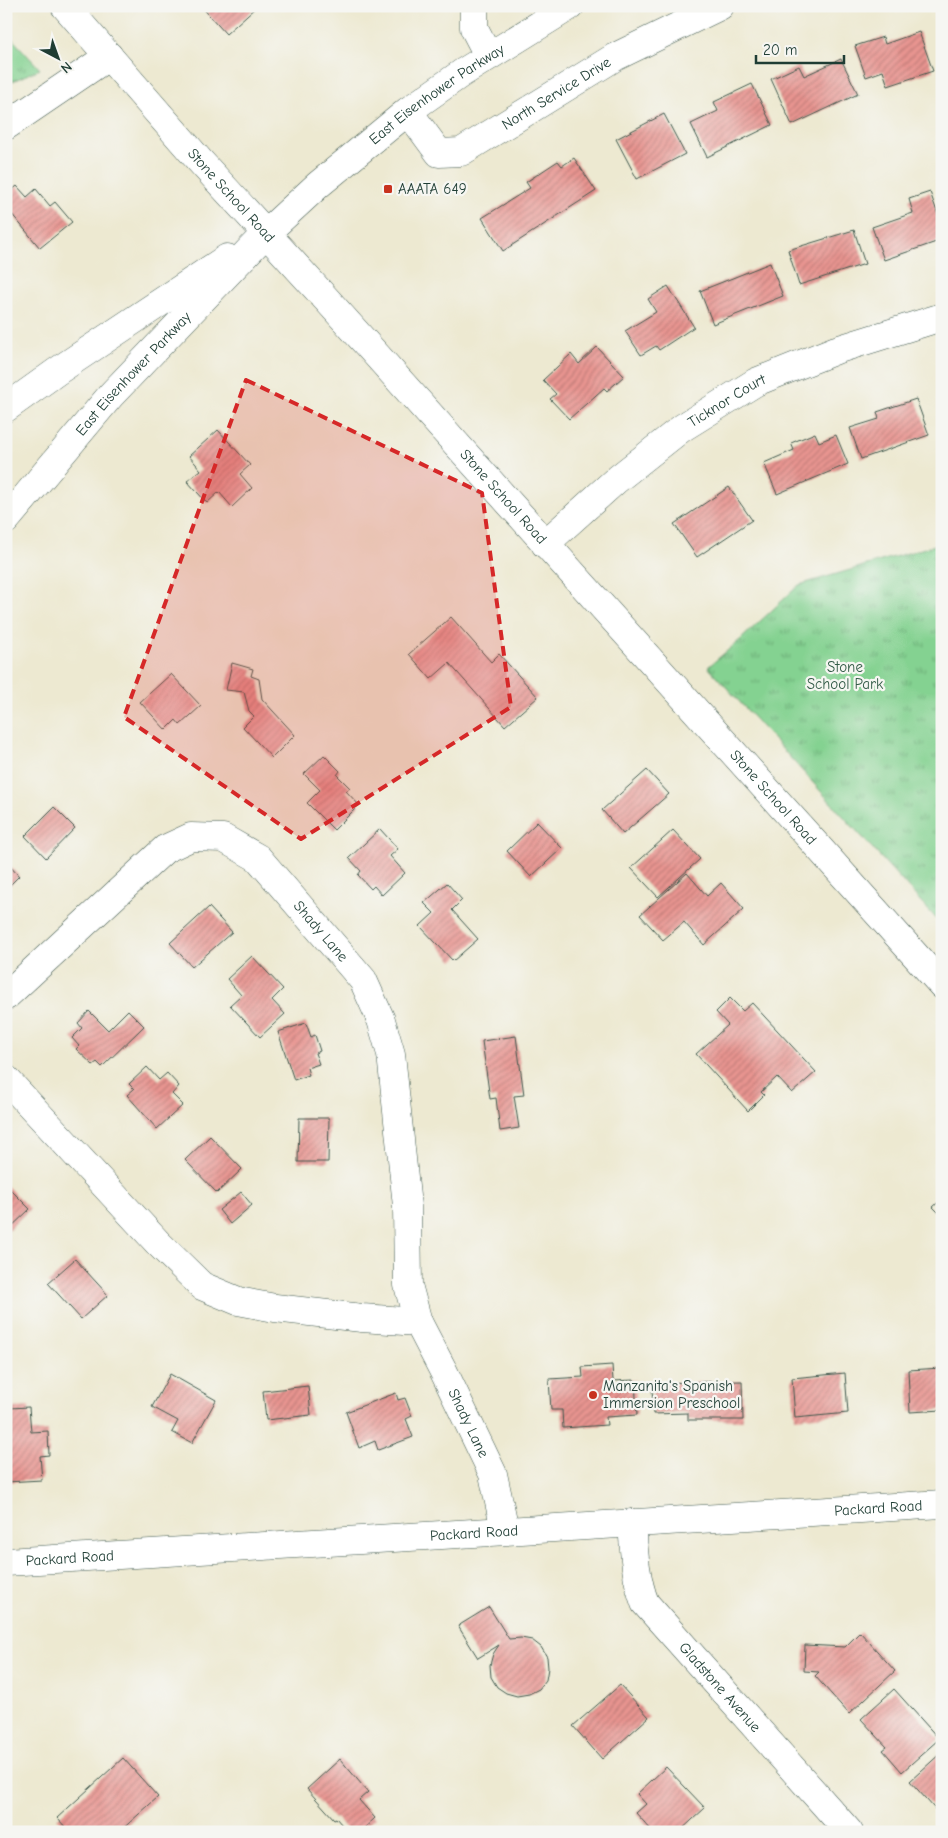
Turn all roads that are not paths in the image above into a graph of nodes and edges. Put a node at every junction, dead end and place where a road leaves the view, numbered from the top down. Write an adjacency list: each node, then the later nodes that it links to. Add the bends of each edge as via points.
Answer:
1 (66, 6): 6 (main road, Stone School Road)
2 (474, 6): 5 (main road, via 474,28)
3 (570, 6): 5 (main road, East Eisenhower Parkway)
4 (720, 6): 7 (main road, North Service Drive, via 615,57 461,152 439,153)
5 (488, 55): 7 (main road, East Eisenhower Parkway)
6 (109, 56): 8 (main road); 9 (main road, Stone School Road)
7 (408, 111): 9 (main road, East Eisenhower Parkway, via 318,185)
8 (6, 126)
9 (266, 233): 11 (main road, East Eisenhower Parkway); 12 (main road, East Eisenhower Parkway, via 111,395); 13 (main road, Stone School Road)
10 (942, 317): 13 (main road, Ticknor Court, via 836,350 756,382 682,428)
11 (6, 408)
12 (6, 520)
13 (545, 544): 14 (main road, Stone School Road)
14 (942, 985)
15 (6, 996): 17 (main road, Shady Lane, via 165,849 190,837 223,838 258,858 363,980 381,1020 391,1054 407,1206 408,1285)
16 (6, 1079): 17 (main road, via 202,1286 238,1301 275,1308)
17 (418, 1322): 20 (main road, Shady Lane, via 493,1474)
18 (942, 1504): 19 (main road, Packard Road)
19 (632, 1523): 20 (main road, Packard Road); 22 (main road, Gladstone Avenue, via 638,1585 645,1603)
20 (505, 1530): 21 (main road, Packard Road)
21 (6, 1562)
22 (849, 1832)

